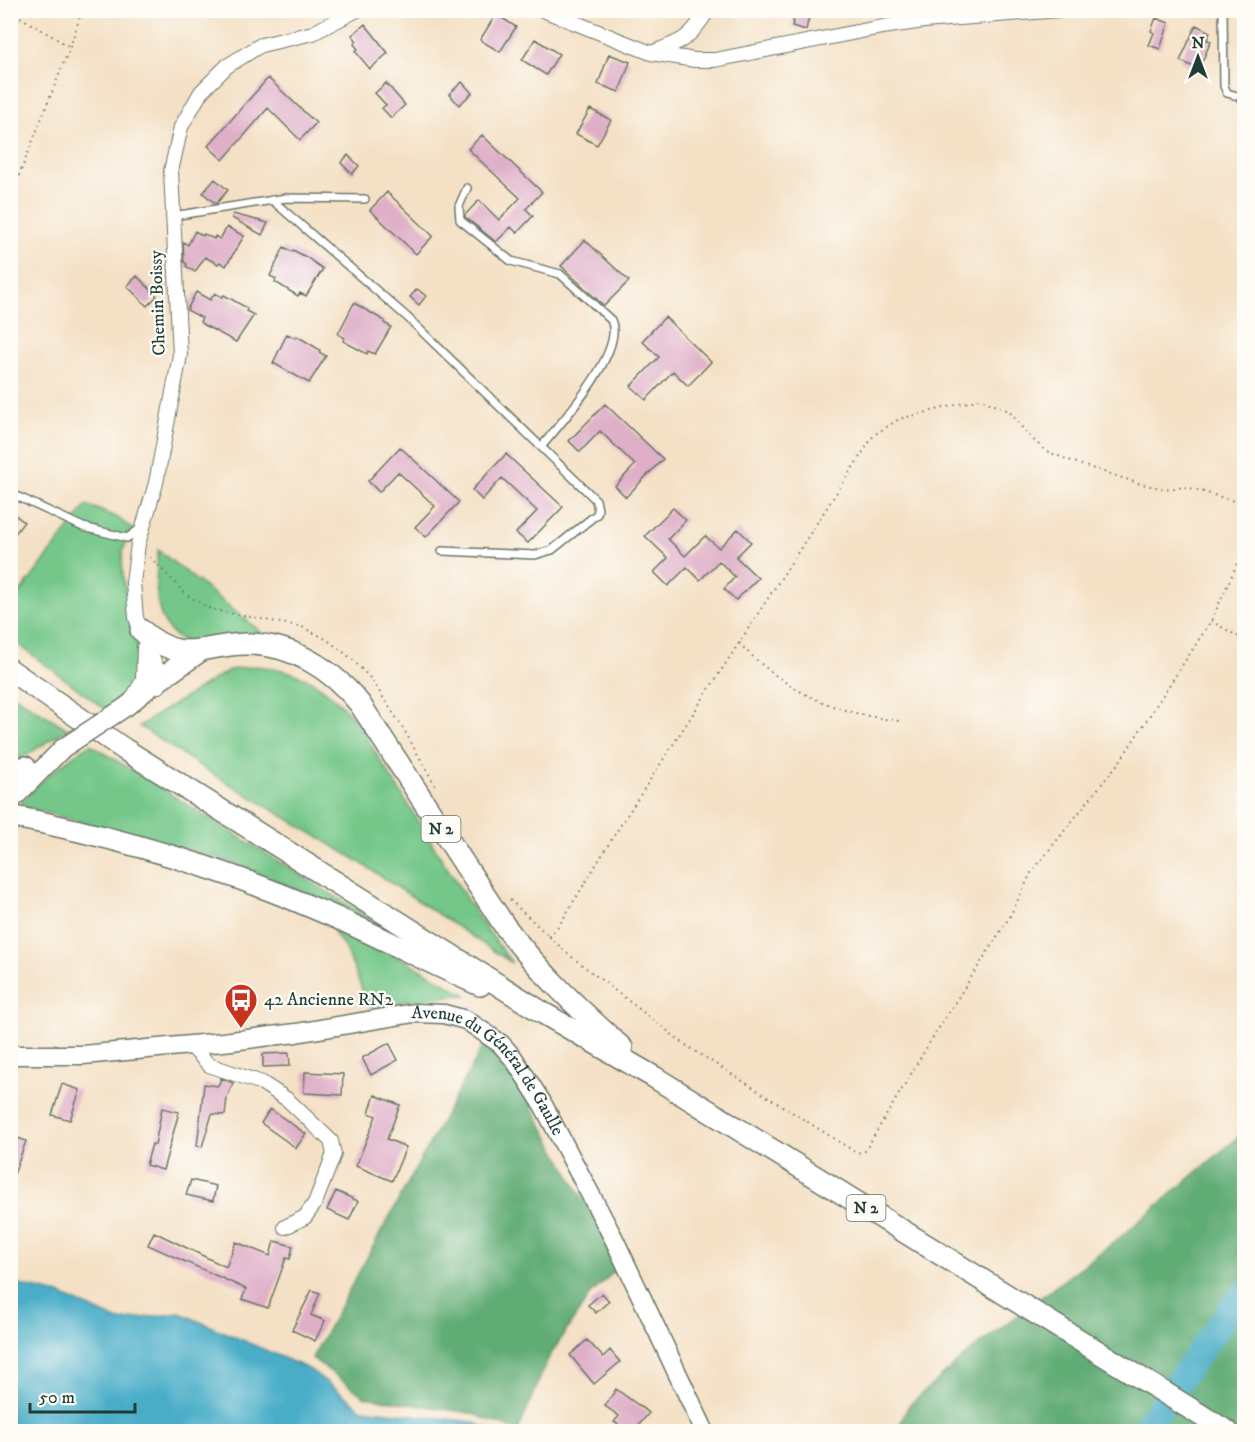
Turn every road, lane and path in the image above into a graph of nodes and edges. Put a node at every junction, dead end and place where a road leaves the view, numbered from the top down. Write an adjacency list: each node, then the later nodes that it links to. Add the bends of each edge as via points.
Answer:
1 (82, 10): 9 (path)
2 (357, 10): 18 (street, Chemin Boissy, via 313,33 261,45 227,66 201,92 181,127 171,171)
3 (543, 10): 10 (street)
4 (708, 10): 10 (street, via 686,38)
5 (1059, 10): 8 (street)
6 (1223, 10): 11 (lane, via 1224,86 1227,93)
7 (10, 11): 9 (path)
8 (922, 16): 10 (street, via 715,60)
9 (70, 47): 14 (path)
10 (651, 53)
11 (1245, 98)
12 (10, 188): 14 (path)
13 (467, 188): 19 (lane, via 459,206 460,220 511,261 560,274 615,330 585,394)
14 (15, 191): 15 (path)
15 (10, 198)
16 (365, 199): 17 (lane)
17 (272, 200): 18 (lane); 19 (lane, via 407,317)
18 (173, 216): 22 (street, Chemin Boissy, via 180,355 156,483)
19 (541, 447): 24 (lane, via 596,500 597,514 545,553)
20 (10, 493): 22 (lane, via 83,527 127,538)
21 (1245, 504): 28 (path, via 1187,487 1166,489 1141,484 1079,464 1046,450 1009,411 980,399 899,419 874,435)
22 (143, 526): 26 (street, Chemin Boissy, via 133,583)
23 (1245, 549): 25 (path)
24 (442, 551)
25 (1211, 621): 27 (path); 28 (path, via 1120,761 1031,873 1009,918 872,1142 865,1151 857,1153 687,1046 549,936)
26 (141, 630): 29 (main road, via 167,647); 31 (street, Chemin Boissy); 32 (street, via 145,651 143,680)
27 (1245, 640)
28 (739, 642): 33 (path, via 784,683 821,703 865,717)
29 (201, 651): 31 (main road, N 2); 43 (main road, N 2, via 226,645 271,647 300,655 342,684 360,704 525,953 561,992)
30 (10, 670): 40 (main road, N 2, via 142,761)
31 (159, 680): 32 (main road, N 2)
32 (127, 706): 34 (main road, N 2, bridge)
33 (900, 722)
34 (63, 748): 35 (main road, N 2); 37 (main road, N 2)
35 (18, 771): 36 (main road, N 2)
36 (10, 783)
37 (10, 802)
38 (10, 807): 39 (main road)
39 (20, 818): 40 (main road, N 2, via 130,844 228,874 331,915)
40 (543, 1012): 43 (main road, N 2)
41 (191, 1046): 42 (main road, Avenue du Général de Gaulle, via 82,1055); 44 (street, via 209,1065 262,1083 288,1100 331,1142 334,1154 315,1203 305,1217); 46 (main road, Avenue du Général de Gaulle, via 414,1013 444,1014 466,1020 486,1032 514,1059 541,1101 614,1239)
42 (10, 1055)
43 (654, 1077): 45 (main road, N 2)
44 (285, 1227)
45 (1221, 1427)
46 (705, 1431)

